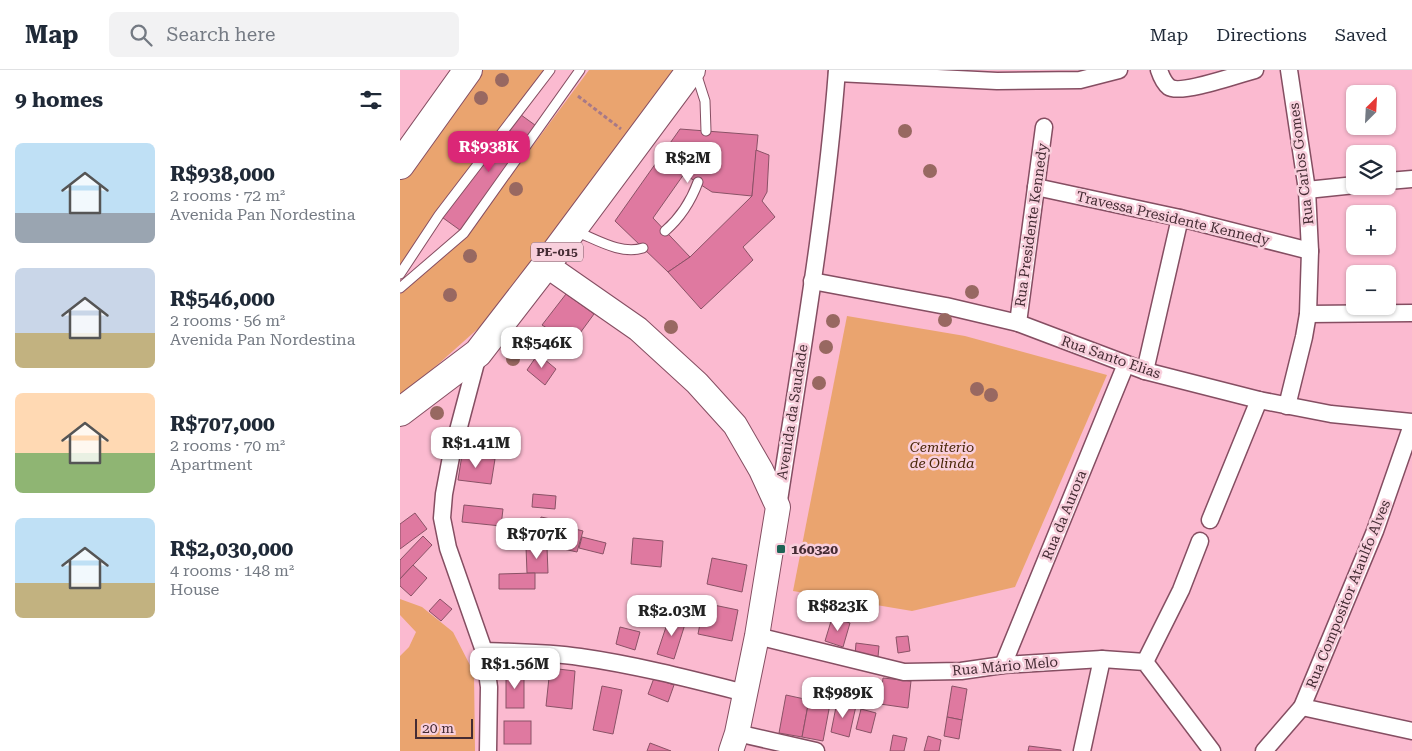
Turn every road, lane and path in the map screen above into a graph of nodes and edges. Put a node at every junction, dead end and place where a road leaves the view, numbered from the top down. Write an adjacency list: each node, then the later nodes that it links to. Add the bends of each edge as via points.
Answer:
1 (468, 70): 14 (highway)
2 (550, 70): 27 (lane, via 439,215)
3 (580, 70): 10 (lane)
4 (693, 70): 12 (lane, via 705,101); 13 (highway, PE-015)
5 (1119, 70): 9 (street, via 1080,80 997,81)
6 (1159, 70): 7 (street, via 1169,87 1179,89)
7 (1255, 70)
8 (1289, 70): 20 (street, Rua Carlos Gomes)
9 (837, 72): 28 (street, Avenida da Saudade)
10 (567, 87): 13 (path); 29 (lane, via 464,233)
11 (1044, 127): 19 (street, Rua Presidente Kennedy)
12 (706, 131)
13 (637, 142): 22 (highway, PE-015)
14 (400, 165)
15 (1412, 179): 16 (street)
16 (1396, 180)
17 (698, 182): 23 (lane, via 683,211)
18 (1346, 186): 20 (street)
19 (1036, 187): 21 (street, Travessa Presidente Kennedy); 32 (street, Rua Presidente Kennedy)
20 (1308, 190): 25 (street, Rua Carlos Gomes)
21 (1180, 218): 25 (street, Travessa Presidente Kennedy); 35 (street)
22 (573, 230): 24 (lane, via 620,249 634,251); 26 (highway, PE-015)
23 (665, 231)
24 (643, 248)
25 (1310, 251): 31 (street, Rua Carlos Gomes)
26 (546, 265): 33 (highway, PE-015); 40 (street, via 638,329 698,383 735,425)
27 (400, 274)
28 (812, 281): 32 (street, Rua Santo Elias); 40 (street, Avenida da Saudade)
29 (400, 288)
30 (1412, 313): 31 (street)
31 (1308, 314): 37 (street, Rua Carlos Gomes)
32 (1018, 323): 34 (street, Rua Santo Elias)
33 (478, 353): 38 (highway, PE-015); 44 (street, via 451,457 442,518 448,548)
34 (1126, 364): 35 (street, Rua Santo Elias); 47 (street, Rua da Aurora)
35 (1145, 371): 36 (street, Rua Santo Elias)
36 (1259, 400): 37 (street, Rua Santo Elias); 41 (street)
37 (1287, 406): 39 (street, Rua Santo Elias)
38 (400, 412)
39 (1412, 423): 49 (street, Rua Compositor Ataulfo Alves, via 1375,531)
40 (778, 507): 43 (street, Avenida da Saudade)
41 (1210, 520)
42 (1200, 541): 46 (street, via 1181,590)
43 (757, 636): 47 (street, Rua Mário Melo, via 904,672 961,671); 48 (street, Avenida da Saudade)
44 (484, 651): 48 (street, via 579,657 643,668); 52 (street, via 488,687)
45 (1102, 659): 46 (street, Rua Mário Melo); 47 (street, Rua Mário Melo); 54 (street)
46 (1145, 662): 55 (street)
47 (1003, 665)
48 (745, 693): 51 (street, Avenida da Saudade)
49 (1302, 707): 50 (street); 56 (street, Rua Compositor Ataulfo Alves)
50 (1412, 731)
51 (734, 742): 53 (street)
52 (488, 751)
53 (816, 751)
54 (1082, 751)
55 (1212, 751)
56 (1264, 751)

